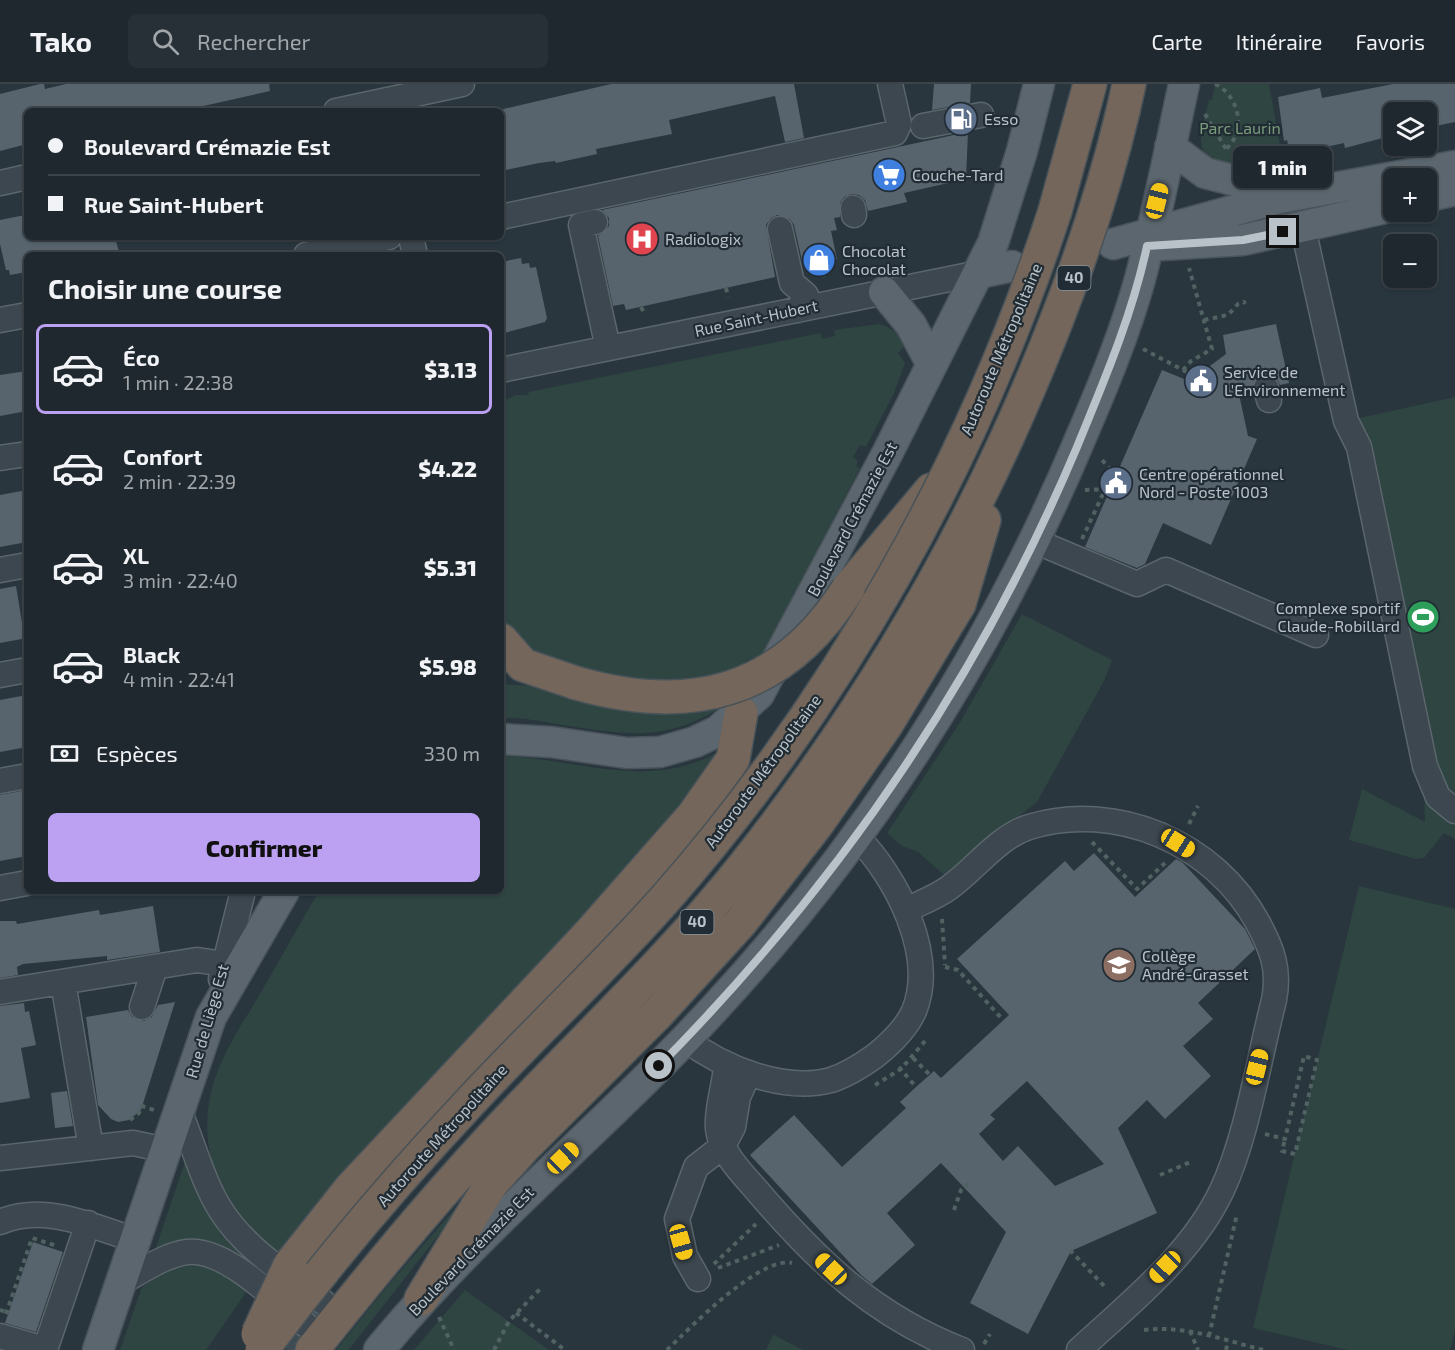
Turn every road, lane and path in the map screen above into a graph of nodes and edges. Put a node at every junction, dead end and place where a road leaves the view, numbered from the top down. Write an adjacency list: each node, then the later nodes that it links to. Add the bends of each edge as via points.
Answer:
1 (462, 84): 8 (street)
2 (891, 84): 23 (street, via 899,124 895,133)
3 (1038, 84): 33 (main road, Boulevard Crémazie Est, via 997,232)
4 (1090, 84): 55 (highway, Autoroute Métropolitaine / 40, bridge, via 1040,256)
5 (1130, 84): 51 (highway, 40, bridge, via 1080,262)
6 (1184, 84): 13 (main road, Boulevard Crémazie Est)
7 (1215, 84): 14 (path, via 1230,95 1238,120 1238,130)
8 (381, 99): 9 (street)
9 (347, 108)
10 (1203, 112): 14 (path)
11 (981, 115): 12 (street)
12 (923, 126)
13 (1170, 147): 21 (main road, via 1205,174 1260,187); 27 (main road, Boulevard Crémazie Est)
14 (1226, 149): 15 (path)
15 (1232, 157)
16 (1455, 166): 21 (main road)
17 (24, 178): 18 (street)
18 (0, 183)
19 (1455, 190): 20 (main road)
20 (1437, 194)
21 (1279, 198): 27 (main road)
22 (1383, 209): 25 (main road)
23 (504, 216)
24 (596, 222): 46 (street, via 581,225)
25 (1303, 228): 27 (main road, via 1243,240); 71 (street, via 1346,421 1359,447 1425,766 1438,797)
26 (780, 230): 40 (street, via 792,283 806,296)
27 (1149, 239): 58 (main road, Boulevard Crémazie Est, via 1140,280 1112,360)
28 (375, 240): 29 (street)
29 (320, 252)
30 (1012, 266): 33 (main road, Rue Saint-Hubert)
31 (821, 268): 34 (path)
32 (1189, 268): 44 (path)
33 (979, 273): 36 (street, Rue Saint-Hubert); 47 (main road, Boulevard Crémazie Est)
34 (824, 277)
35 (726, 288): 37 (path)
36 (884, 292): 40 (street, Rue Saint-Hubert); 47 (main road, via 911,325)
37 (728, 297)
38 (1245, 304): 44 (path, via 1238,304 1228,315)
39 (641, 307): 41 (path)
40 (798, 310): 46 (street, Rue Saint-Hubert)
41 (645, 314)
42 (24, 316): 43 (street)
43 (0, 320)
44 (1204, 320): 49 (path, via 1212,349)
45 (1137, 345): 49 (path)
46 (608, 348): 48 (street, Rue Saint-Hubert)
47 (932, 363): 67 (main road, Boulevard Crémazie Est, via 773,671)
48 (504, 369)
49 (1182, 370): 50 (path)
50 (1195, 377)
51 (1007, 438): 120 (highway, via 959,604 917,678 782,872 658,1013 491,1184); 129 (highway, 40, via 964,529 897,648 744,866 652,972 530,1096)
52 (1095, 453): 56 (path, via 1115,474)
53 (24, 455): 54 (street)
54 (0, 459)
55 (950, 468): 64 (highway, bridge, via 848,589 822,626 794,654 757,677 737,686 688,697 644,698); 134 (highway, Autoroute Métropolitaine / 40, bridge, via 845,654 750,793 658,906 390,1190)
56 (1108, 489): 57 (path); 59 (path)
57 (1078, 491)
58 (1035, 541): 62 (street, via 1137,584 1166,570); 72 (main road, Boulevard Crémazie Est, via 961,678)
59 (1078, 548)
60 (24, 566): 61 (street)
61 (0, 570)
62 (1316, 634)
63 (504, 647): 64 (highway)
64 (512, 667)
65 (24, 671): 66 (street)
66 (0, 675)
67 (741, 713): 68 (main road, Boulevard Crémazie Est, via 707,737 660,752 627,753); 133 (highway, bridge, via 733,759 693,816 608,914 358,1180 290,1265)
68 (504, 739)
69 (24, 777): 70 (street)
70 (0, 781)
71 (1455, 811)
72 (858, 819): 79 (street, via 870,851); 88 (main road, Boulevard Crémazie Est, via 762,956)
73 (1086, 836): 74 (path, via 1137,889)
74 (1171, 858)
75 (24, 884): 76 (street)
76 (0, 888)
77 (242, 894): 80 (street, Rue de Liège Est)
78 (282, 894): 86 (main road)
79 (906, 910): 90 (street, via 916,946 920,983 910,1020 893,1039 854,1070 829,1080 786,1081); 140 (street, via 948,889 1003,842 1027,828 1068,819 1117,822 1151,830 1174,841 1220,873 1252,912 1274,957 1278,981 1274,1000 1240,1135 1222,1189 1180,1250)
80 (224, 964): 81 (street, via 204,959); 86 (street, Rue de Liège Est)
81 (155, 967): 83 (street); 85 (street)
82 (945, 967): 87 (path, via 958,970)
83 (63, 982): 84 (street); 99 (street)
84 (0, 992)
85 (142, 1007)
86 (211, 1017): 94 (main road, Rue de Liège Est)
87 (1003, 1020)
88 (685, 1040): 90 (street); 120 (main road, Boulevard Crémazie Est)
89 (913, 1058): 92 (path)
90 (738, 1069): 98 (street, via 718,1128)
91 (901, 1069): 93 (path)
92 (930, 1075)
93 (916, 1087)
94 (165, 1110): 95 (path, via 142,1106); 100 (main road, Rue de Liège Est); 119 (street, via 230,1223 248,1243)
95 (130, 1122)
96 (1259, 1136): 97 (path)
97 (1285, 1139): 97 (path, via 1282,1151 1295,1154 1317,1060 1304,1056)
98 (723, 1146): 115 (street, via 696,1167 677,1219 685,1256); 131 (street, via 790,1229 853,1289 907,1326)
99 (91, 1148): 100 (street, via 133,1143); 101 (street)
100 (166, 1150): 110 (main road)
101 (0, 1158)
102 (1193, 1161): 103 (path)
103 (1160, 1175)
104 (968, 1184): 106 (path, via 961,1190)
105 (1240, 1202): 128 (path)
106 (954, 1210)
107 (0, 1222): 109 (street, via 9,1218 68,1216)
108 (758, 1222): 115 (path)
109 (88, 1223): 110 (street); 124 (street, via 47,1344 37,1347)
110 (135, 1240): 116 (main road)
111 (789, 1241): 115 (path)
112 (59, 1247): 122 (path, via 32,1238)
113 (1070, 1250): 117 (path)
114 (792, 1263): 139 (path, via 778,1262 759,1271 708,1310)
115 (708, 1271)
116 (120, 1283): 129 (street, via 187,1252 207,1254 235,1268); 132 (main road)
117 (1104, 1286)
118 (541, 1288): 123 (path)
119 (323, 1302)
120 (430, 1307): 135 (main road, Boulevard Crémazie Est); 136 (path)
121 (0, 1310): 122 (path)
122 (6, 1312): 124 (path)
123 (516, 1313): 137 (path); 138 (path)
124 (2, 1327)
125 (1144, 1330): 126 (path)
126 (1190, 1331): 128 (path); 141 (path)
127 (990, 1334): 131 (path)
128 (1209, 1336): 130 (path)
129 (309, 1337)
130 (1228, 1341): 142 (path); 143 (path)
131 (972, 1349)
132 (98, 1350)
133 (251, 1350)
134 (262, 1350)
135 (379, 1350)
136 (454, 1350)
137 (495, 1350)
138 (565, 1350)
139 (667, 1350)
140 (1079, 1350)
141 (1198, 1350)
142 (1226, 1350)
143 (1263, 1350)

